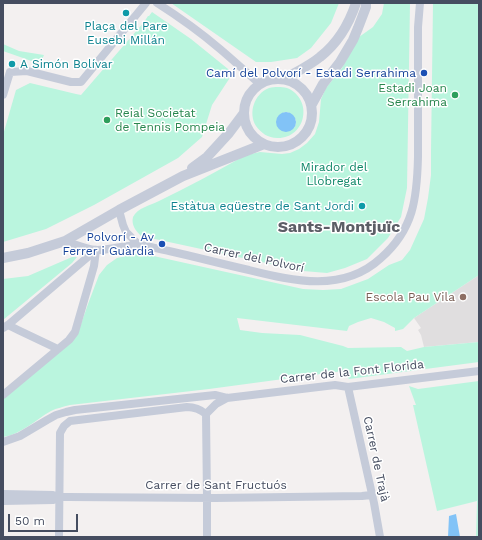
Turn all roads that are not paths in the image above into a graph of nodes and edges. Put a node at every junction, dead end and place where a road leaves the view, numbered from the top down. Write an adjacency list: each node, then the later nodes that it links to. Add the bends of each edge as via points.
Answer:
1 (146, 3): 6 (street, via 82,82 71,82 27,71)
2 (157, 3): 8 (street, via 220,49)
3 (356, 3): 7 (street, via 336,42 319,58)
4 (366, 3): 10 (street, via 353,40)
5 (420, 3): 16 (street, Carrer del Polvorí, via 418,178 415,199 406,227 399,239 374,265 353,276 338,280 306,281 285,279)
6 (6, 70): 9 (street)
7 (284, 79): 8 (street, via 276,78); 10 (street, via 302,87)
8 (260, 84): 11 (street, via 251,92)
9 (3, 95)
10 (312, 104): 12 (street, via 310,126 301,139 286,146)
11 (244, 113): 12 (street, via 250,132); 13 (street, via 207,157)
12 (264, 144): 13 (street)
13 (183, 176): 14 (street)
14 (119, 210): 15 (street); 16 (street, via 124,229)
15 (65, 241): 17 (street, Carrer del Polvorí); 18 (street)
16 (139, 245): 17 (street, Carrer del Polvorí)
17 (96, 250): 19 (street); 20 (street, via 78,323 69,340)
18 (3, 258)
19 (6, 326): 20 (street)
20 (58, 350): 23 (street)
21 (479, 371): 22 (street, Carrer de la Font Florida)
22 (348, 387): 24 (street, Carrer de la Font Florida, via 334,385); 28 (street, Carrer de Trajà)
23 (3, 395)
24 (226, 398): 25 (street, Carrer de la Font Florida); 26 (street, Carrer de la Font Florida, via 215,395 66,412)
25 (206, 414): 29 (street, via 195,407 187,407 70,421 60,433); 30 (street)
26 (3, 442)
27 (3, 494): 29 (street, Carrer de Sant Fructuós, via 53,494)
28 (372, 496): 30 (street, Carrer de Sant Fructuós); 34 (street, Carrer de Trajà)
29 (60, 497): 30 (street, Carrer de Sant Fructuós); 31 (street, Carrer de Sant Fructuós, via 53,500); 32 (street)
30 (207, 498): 33 (street)
31 (3, 501)
32 (59, 537)
33 (207, 537)
34 (380, 537)

